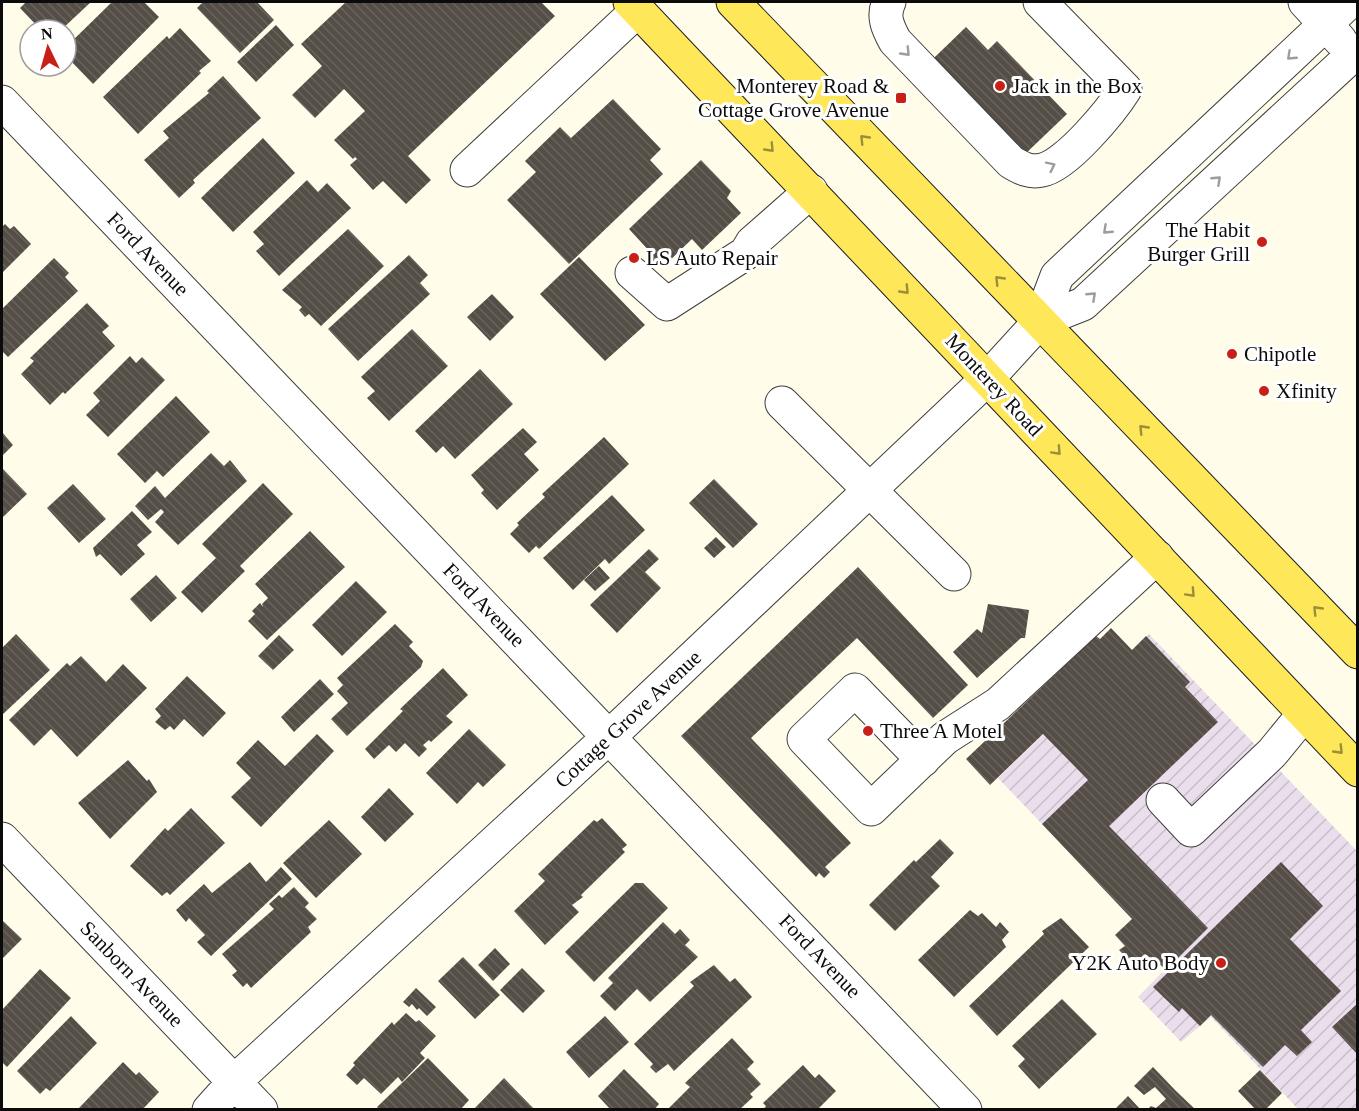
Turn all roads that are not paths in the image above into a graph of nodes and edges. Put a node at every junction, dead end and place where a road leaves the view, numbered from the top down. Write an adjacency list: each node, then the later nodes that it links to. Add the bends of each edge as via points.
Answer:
1 (733, 2): 11 (main road, one-way to 1)
2 (889, 2): 3 (street, one-way to 3, via 886,25 895,41 1011,162 1027,171 1059,163 1112,111 1125,89)
3 (1040, 2)
4 (634, 6): 8 (street); 9 (main road, Monterey Road, one-way to 9)
5 (1327, 9): 6 (street); 11 (street, one-way to 11, via 1057,276)
6 (1356, 54): 11 (street, one-way to 6, via 1083,304)
7 (2, 102): 19 (street, Ford Avenue)
8 (467, 170)
9 (811, 191): 10 (street, via 752,243 746,253 667,304); 12 (main road, Monterey Road, one-way to 12)
10 (632, 273)
11 (1040, 321): 12 (street, Cottage Grove Avenue); 17 (main road, one-way to 11)
12 (988, 378): 14 (street, Cottage Grove Avenue); 15 (main road, Monterey Road, one-way to 15)
13 (782, 403): 14 (street)
14 (869, 491): 16 (street); 19 (street, Cottage Grove Avenue)
15 (1157, 557): 18 (main road, Monterey Road, one-way to 18); 20 (street, via 998,704 945,738)
16 (954, 574)
17 (1358, 652)
18 (1304, 714): 21 (main road, Monterey Road, one-way to 21); 22 (street, via 1272,753 1191,830)
19 (610, 736): 24 (street, Cottage Grove Avenue); 27 (street, Ford Avenue)
20 (923, 760)
21 (1358, 770)
22 (1163, 800)
23 (2, 839): 24 (street, Sanborn Avenue)
24 (235, 1082): 25 (street, Cottage Grove Avenue); 26 (street, Sanborn Avenue)
25 (209, 1110)
26 (261, 1110)
27 (965, 1110)

